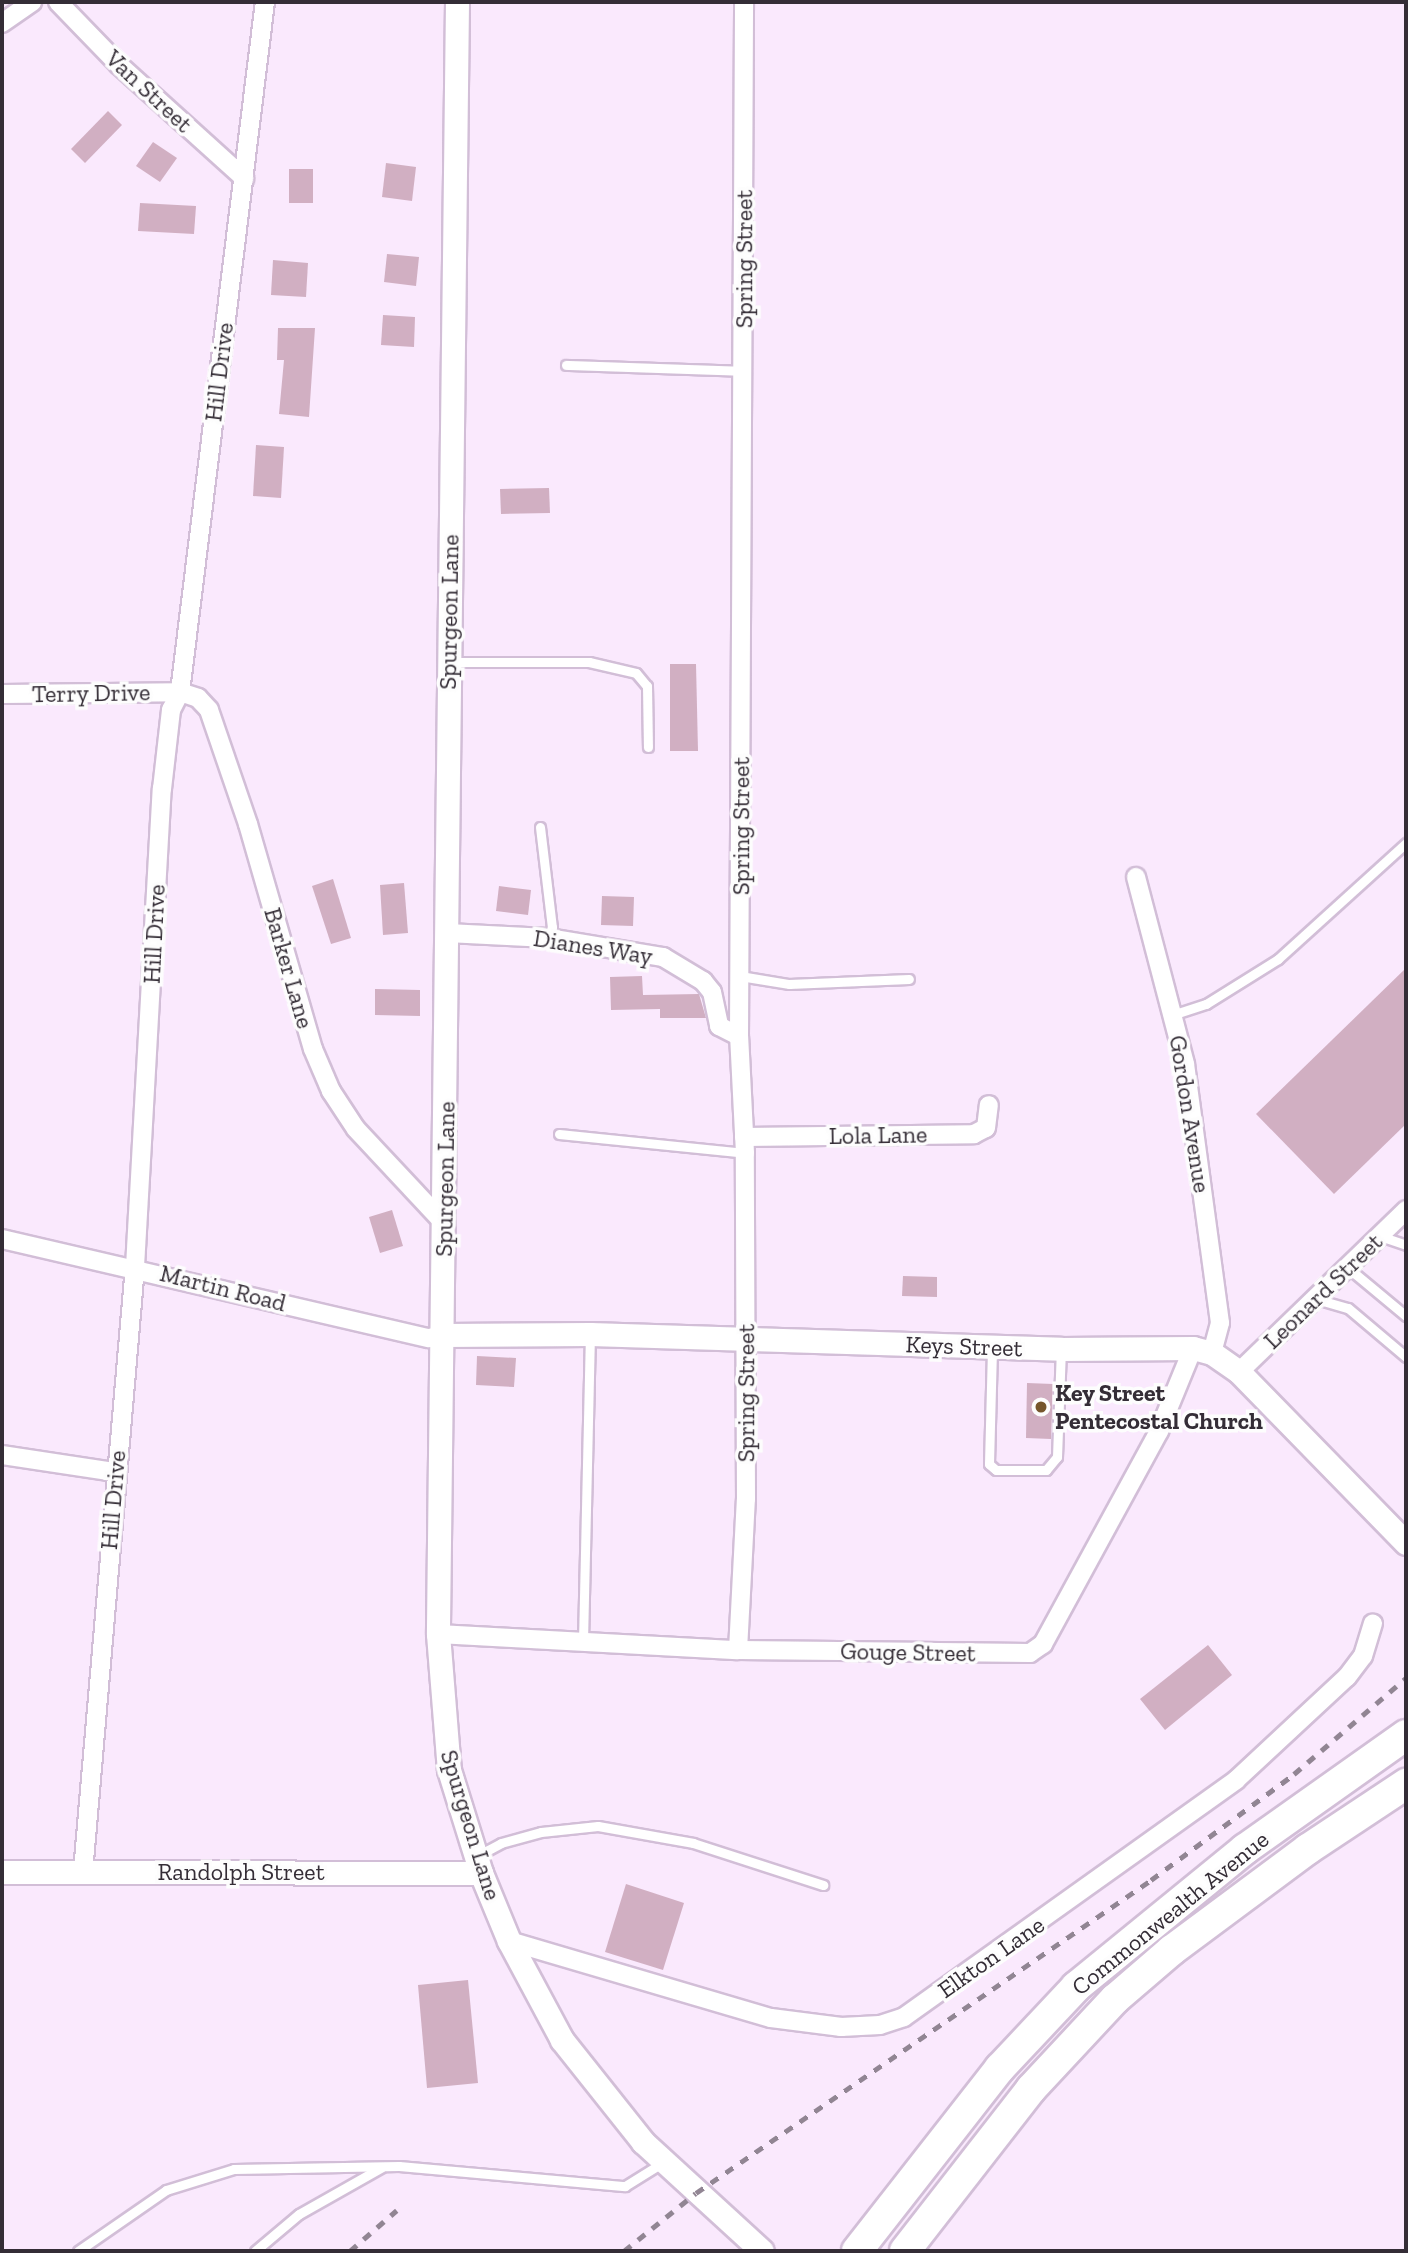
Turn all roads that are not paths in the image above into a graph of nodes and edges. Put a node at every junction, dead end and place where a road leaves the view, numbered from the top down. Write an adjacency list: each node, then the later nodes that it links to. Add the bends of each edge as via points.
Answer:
1 (32, 2): 6 (street)
2 (58, 2): 7 (street, Van Street, via 119,65)
3 (265, 2): 7 (street, Hill Drive)
4 (457, 2): 10 (street, Spurgeon Lane)
5 (744, 2): 9 (street, Spring Street)
6 (2, 23)
7 (244, 178): 11 (street, Hill Drive)
8 (566, 365): 9 (lane)
9 (745, 371): 19 (street, Spring Street)
10 (448, 662): 13 (lane, via 589,662 636,673 647,686); 17 (street, Spurgeon Lane)
11 (180, 692): 12 (street, Terry Drive); 27 (street, Barker Lane, via 198,698 209,709 218,732 313,1049 331,1091 356,1129); 31 (street, Hill Drive, via 171,710 162,789)
12 (2, 694)
13 (648, 747)
14 (540, 827): 18 (lane, via 552,927)
15 (1406, 843): 21 (lane, via 1278,959 1206,1004)
16 (1136, 877): 21 (street, Gordon Avenue)
17 (447, 933): 18 (street, Dianes Way); 27 (street, Spurgeon Lane)
18 (548, 938): 22 (street, Dianes Way, via 663,957 703,981 712,992 719,1026)
19 (740, 976): 20 (lane, via 789,984); 22 (street, Spring Street)
20 (909, 979)
21 (1175, 1014): 40 (street, Gordon Avenue, via 1219,1314 1219,1334)
22 (739, 1036): 25 (street, Spring Street)
23 (989, 1105): 25 (street, Lola Lane, via 986,1128 974,1134)
24 (559, 1134): 25 (lane)
25 (745, 1145): 37 (street, Spring Street)
26 (1406, 1210): 28 (street, Leonard Street)
27 (445, 1224): 36 (street, Spurgeon Lane)
28 (1380, 1236): 30 (lane); 32 (street, Leonard Street)
29 (2, 1239): 31 (street, Martin Road)
30 (1406, 1245)
31 (135, 1267): 36 (street, Martin Road, via 429,1338); 44 (street, Hill Drive)
32 (1347, 1267): 33 (street, Leonard Street); 34 (lane)
33 (1314, 1299): 41 (lane, via 1348,1308); 42 (street, Leonard Street)
34 (1406, 1316)
35 (590, 1334): 36 (street, Keys Street); 37 (street, Keys Street); 48 (lane)
36 (443, 1335): 47 (street, Spurgeon Lane)
37 (745, 1339): 38 (street, Keys Street); 49 (street, Spring Street, via 746,1499)
38 (993, 1347): 39 (street, Keys Street); 39 (lane, via 987,1459 996,1470 1046,1470 1053,1465)
39 (1061, 1349): 40 (street, Keys Street)
40 (1202, 1350): 42 (street); 49 (street, Gouge Street, via 1040,1649 1030,1653)
41 (1406, 1357)
42 (1239, 1371): 45 (street)
43 (2, 1455): 44 (street)
44 (116, 1472): 57 (street, Hill Drive)
45 (1406, 1543)
46 (1373, 1623): 59 (street, Elkton Lane, via 1363,1656 1347,1677 1236,1780 904,2017 880,2025 841,2027 771,2018)
47 (438, 1634): 48 (street, Gouge Street); 55 (street, Spurgeon Lane, via 449,1770)
48 (583, 1641): 49 (street, Gouge Street)
49 (738, 1650)
50 (1406, 1728): 51 (highway, Commonwealth Avenue)
51 (1395, 1743): 53 (highway, Commonwealth Avenue)
52 (1406, 1784): 54 (highway, Commonwealth Avenue)
53 (1286, 1820): 54 (highway); 60 (highway, Commonwealth Avenue, via 1124,1944)
54 (1308, 1849): 61 (highway, Commonwealth Avenue, via 1172,1950 1115,1999)
55 (478, 1865): 57 (street, Randolph Street); 58 (lane, via 501,1843 541,1832 598,1826 693,1843); 59 (street, Spurgeon Lane)
56 (2, 1872): 57 (street, Randolph Street)
57 (83, 1872)
58 (823, 1885)
59 (509, 1941): 62 (street, Spurgeon Lane, via 562,2040)
60 (1026, 2038): 61 (highway); 67 (highway, Commonwealth Avenue)
61 (1053, 2064): 68 (highway, Commonwealth Avenue)
62 (663, 2162): 63 (lane, via 625,2186 495,2171); 66 (street, Spurgeon Lane)
63 (384, 2166): 64 (lane, via 269,2166 200,2178 142,2204); 65 (lane, via 299,2214)
64 (78, 2251)
65 (255, 2251)
66 (762, 2251)
67 (857, 2251)
68 (905, 2251)

